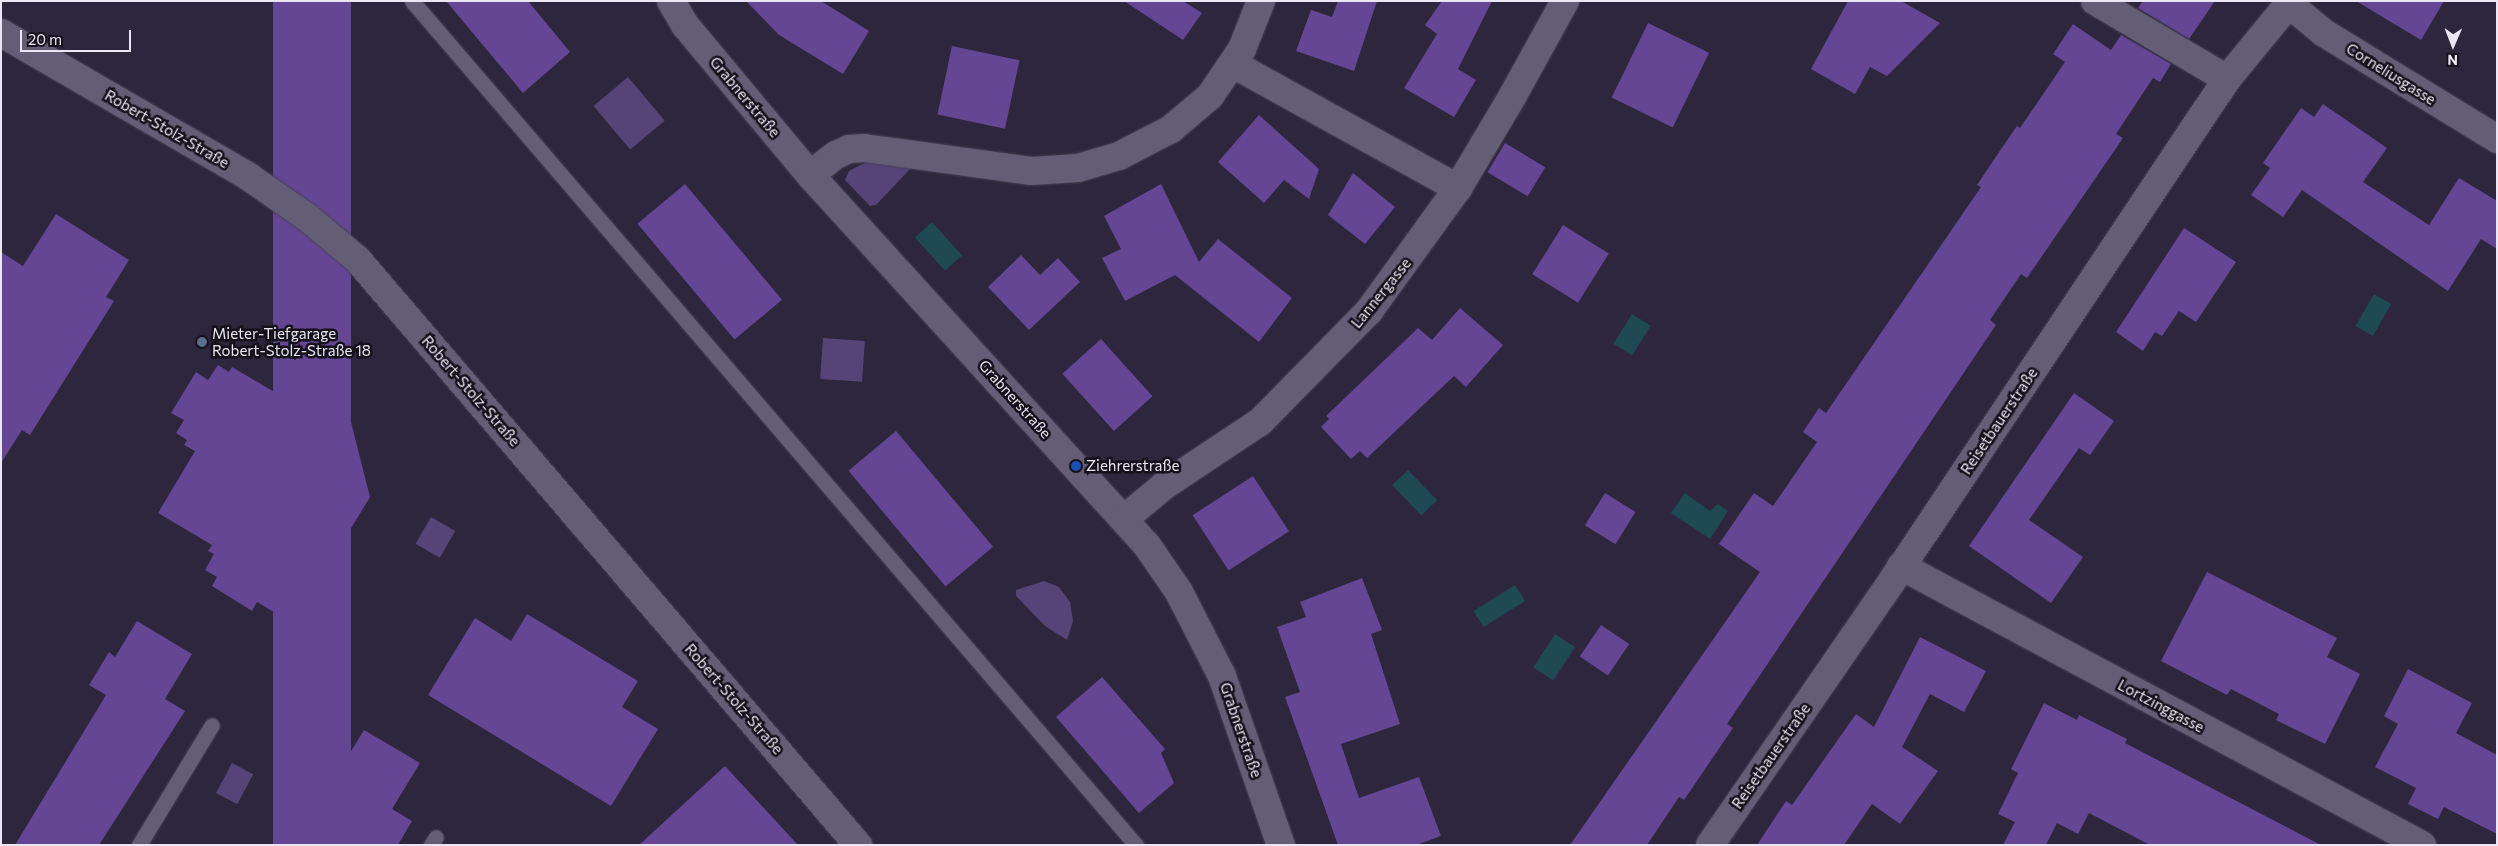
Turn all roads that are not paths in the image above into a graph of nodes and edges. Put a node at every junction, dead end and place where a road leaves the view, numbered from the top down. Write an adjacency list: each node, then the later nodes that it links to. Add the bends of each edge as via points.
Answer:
1 (412, 1): 18 (lane)
2 (670, 1): 11 (street, Grabnerstraße, via 685,25)
3 (1261, 1): 8 (street)
4 (1565, 1): 12 (street, Lannergasse)
5 (2095, 1): 9 (street)
6 (2290, 3): 9 (street, Reisetbauerstraße); 10 (street, Corneliusgasse, via 2324,33)
7 (1, 34): 17 (street, Robert-Stolz-Straße, via 249,177 308,218 358,260)
8 (1233, 64): 11 (street, via 1210,96 1172,129 1138,148 1101,162 1071,169 1032,171 864,148 849,149); 12 (street)
9 (2227, 79): 14 (street, Reisetbauerstraße)
10 (2497, 139)
11 (810, 175): 13 (street, Grabnerstraße)
12 (1458, 188): 13 (street, Lannergasse, via 1374,305 1287,396 1260,422 1165,485)
13 (1124, 519): 19 (street, Grabnerstraße, via 1168,576 1205,637 1222,676)
14 (1901, 566): 20 (street, Reisetbauerstraße); 21 (street, Lortzinggasse)
15 (212, 725): 16 (lane)
16 (139, 845)
17 (858, 845)
18 (1136, 845)
19 (1281, 845)
20 (1710, 845)
21 (2422, 845)

